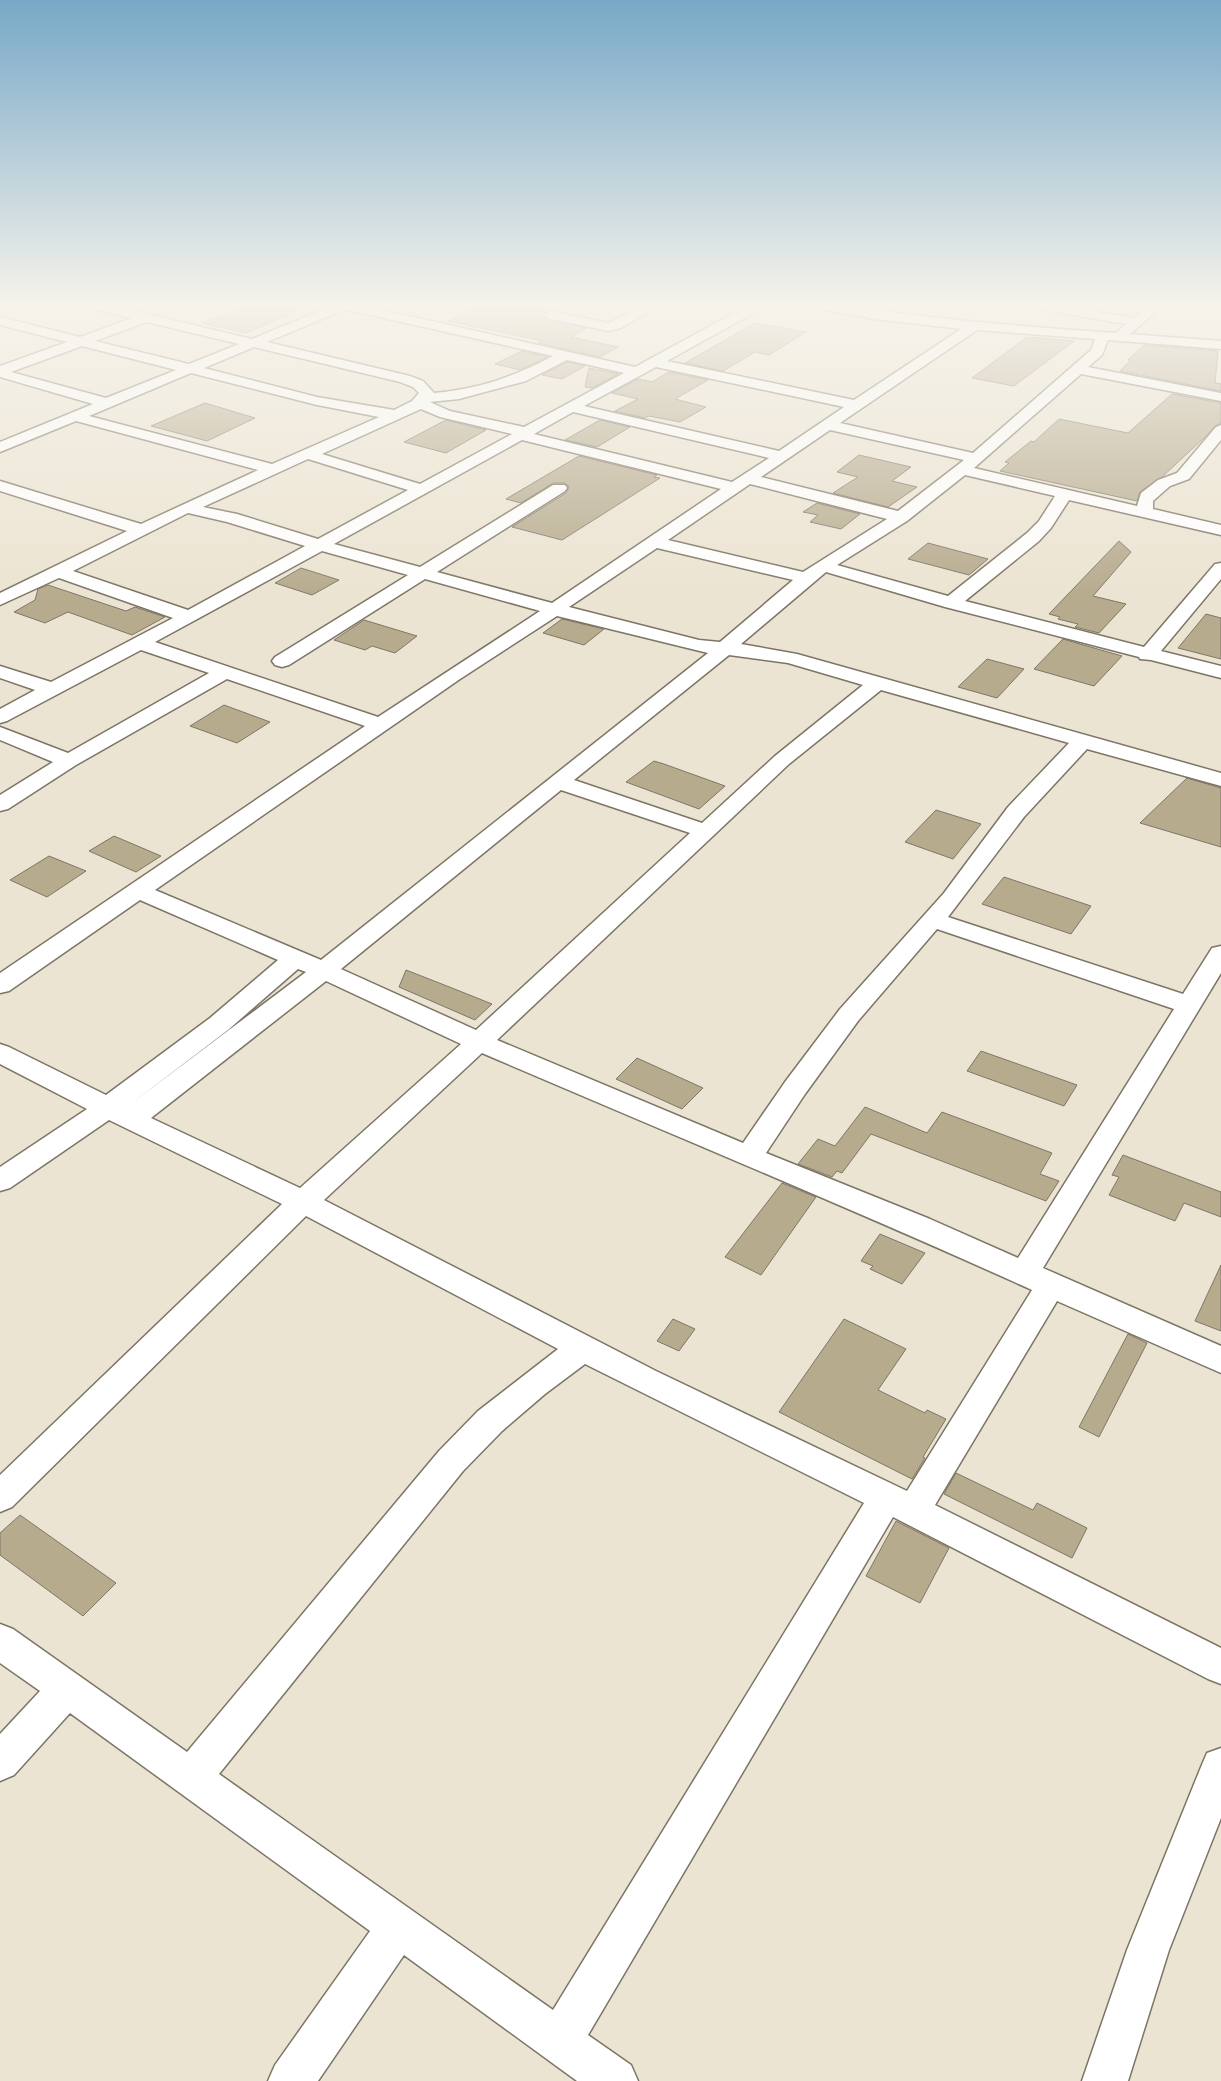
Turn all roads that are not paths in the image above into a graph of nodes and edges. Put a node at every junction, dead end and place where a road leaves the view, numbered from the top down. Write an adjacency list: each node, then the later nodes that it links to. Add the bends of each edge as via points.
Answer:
1 (107, 403): 12 (street)
2 (329, 403): 11 (street)
3 (417, 403): 11 (street)
4 (428, 403): 15 (street, via 445,414)
5 (576, 403): 10 (street)
6 (846, 403): 9 (street)
7 (858, 403): 9 (street)
8 (1039, 403): 19 (street)
9 (855, 405): 13 (street)
10 (569, 407): 15 (street); 18 (street)
11 (395, 415): 17 (street)
12 (74, 416): 16 (street); 20 (street)
13 (827, 425): 18 (street); 19 (street)
14 (1221, 430): 28 (street, via 1183,476 1164,483 1147,496)
15 (522, 433): 22 (street); 25 (street)
16 (0, 447)
17 (307, 454): 20 (street); 25 (street)
18 (782, 456): 22 (street)
19 (976, 458): 21 (street)
20 (272, 469): 27 (street)
21 (962, 470): 26 (street); 29 (street)
22 (742, 483): 29 (street); 32 (street)
23 (0, 486): 30 (street)
24 (559, 488): 37 (street)
25 (420, 489): 33 (street)
26 (1065, 494): 28 (street); 40 (street, via 1033,537)
27 (186, 508): 30 (street); 33 (street)
28 (1145, 513): 31 (street)
29 (901, 517): 34 (street)
30 (143, 530): 36 (street)
31 (1221, 530)
32 (655, 542): 38 (street); 41 (street)
33 (318, 545): 37 (street); 42 (street)
34 (823, 566): 38 (street); 40 (street)
35 (1221, 568): 45 (street)
36 (59, 572): 39 (street); 42 (street)
37 (423, 574): 41 (street); 46 (street)
38 (806, 578): 44 (street)
39 (3, 596)
40 (951, 603): 45 (street)
41 (555, 609): 44 (street, via 690,644); 53 (street)
42 (189, 616): 43 (street)
43 (139, 643): 48 (street); 51 (street)
44 (724, 649): 50 (street, via 790,658); 58 (street)
45 (1147, 655): 49 (street)
46 (282, 661)
47 (0, 672): 51 (street)
48 (226, 672): 53 (street); 56 (street)
49 (1221, 672)
50 (877, 683): 55 (street); 60 (street, via 782,760)
51 (51, 690): 52 (street)
52 (0, 718)
53 (381, 725): 61 (street)
54 (0, 733): 56 (street)
55 (1083, 741): 57 (street); 62 (street, via 1016,812)
56 (70, 762): 59 (street)
57 (1221, 780)
58 (558, 782): 60 (street); 65 (street)
59 (0, 804)
60 (705, 831): 68 (street)
61 (138, 891): 64 (street); 66 (street)
62 (933, 920): 67 (street); 71 (street, via 849,1015)
63 (1221, 953): 67 (street)
64 (294, 960): 65 (street); 70 (street)
65 (323, 971): 68 (street); 70 (street)
66 (0, 985)
67 (1189, 1006): 74 (street)
68 (479, 1042): 71 (street); 73 (street)
69 (0, 1053): 70 (street)
70 (118, 1114): 72 (street); 73 (street)
71 (749, 1156): 74 (street)
72 (0, 1181)
73 (303, 1202): 75 (street); 77 (street)
74 (1038, 1280): 76 (street); 78 (street)
75 (584, 1348): 78 (street); 84 (street, via 490,1421 451,1461)
76 (1221, 1360)
77 (0, 1497)
78 (899, 1504): 80 (street); 86 (street)
79 (0, 1641): 81 (street)
80 (1221, 1666)
81 (67, 1689): 82 (street); 84 (street)
82 (0, 1762)
83 (1221, 1767): 89 (street, via 1148,1950)
84 (190, 1778): 85 (street)
85 (398, 1927): 86 (street); 87 (street)
86 (559, 2042): 88 (street)
87 (291, 2081)
88 (615, 2081)
89 (1105, 2081)

